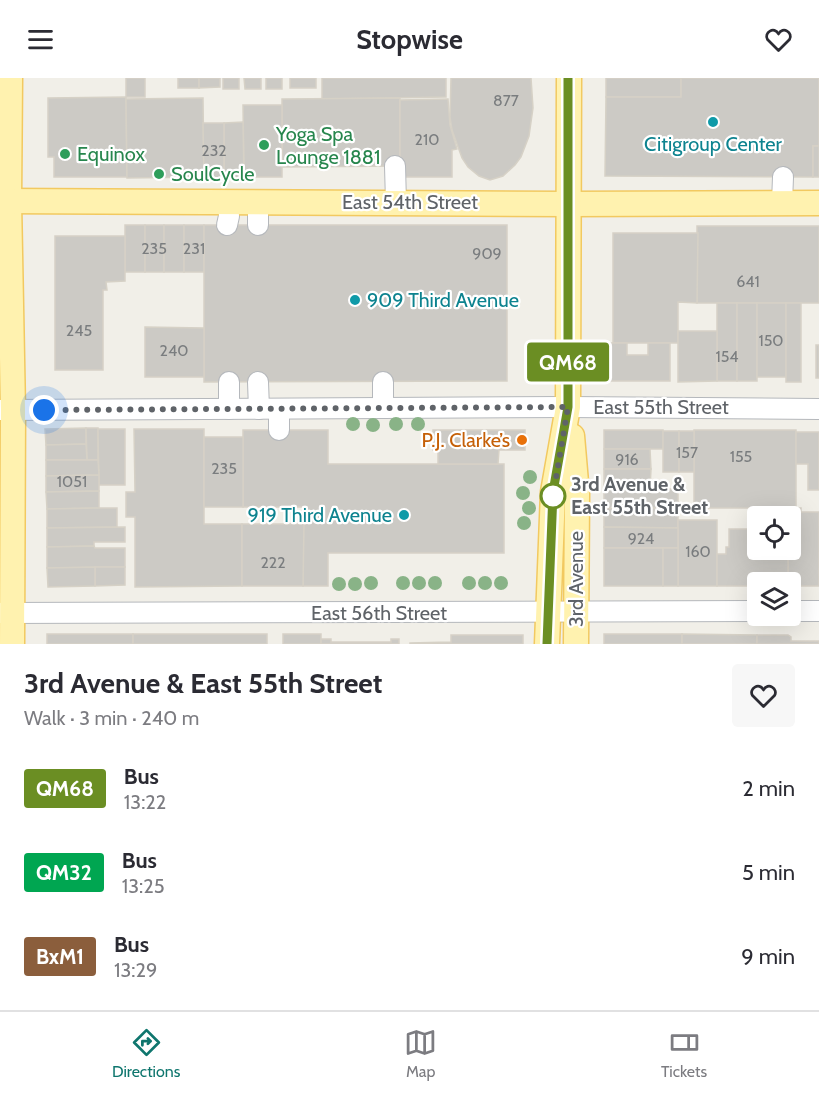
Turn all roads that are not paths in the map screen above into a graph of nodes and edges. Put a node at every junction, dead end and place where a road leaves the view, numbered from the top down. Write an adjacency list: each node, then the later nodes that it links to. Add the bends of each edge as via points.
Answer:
1 (10, 78): 5 (main road)
2 (568, 78): 9 (main road, 3rd Avenue)
3 (395, 166): 6 (street)
4 (783, 177): 7 (street)
5 (4, 201): 6 (main road, East 54th Street, via 227,213); 19 (main road)
6 (396, 202): 9 (main road, East 54th Street)
7 (782, 203): 8 (main road, East 54th Street); 9 (main road, East 54th Street)
8 (819, 203)
9 (568, 204): 13 (main road, 3rd Avenue)
10 (229, 382): 16 (street)
11 (258, 382): 17 (street)
12 (383, 382): 14 (street)
13 (568, 407): 14 (street, East 55th Street); 15 (street, East 55th Street); 24 (main road, 3rd Avenue, via 553,492); 25 (main road, 3rd Avenue, via 577,494)
14 (382, 408): 18 (street, East 55th Street)
15 (819, 408)
16 (229, 409): 17 (street, East 55th Street); 19 (street, East 55th Street)
17 (259, 409): 18 (street, East 55th Street)
18 (279, 409): 20 (street)
19 (6, 410): 26 (main road)
20 (279, 430)
21 (747, 611): 25 (street, East 56th Street)
22 (801, 611): 23 (street)
23 (819, 611)
24 (547, 612): 25 (street, East 56th Street); 26 (street, East 56th Street); 28 (main road, 3rd Avenue)
25 (576, 612): 29 (main road, 3rd Avenue)
26 (6, 613): 27 (main road)
27 (12, 644)
28 (547, 644)
29 (576, 644)

